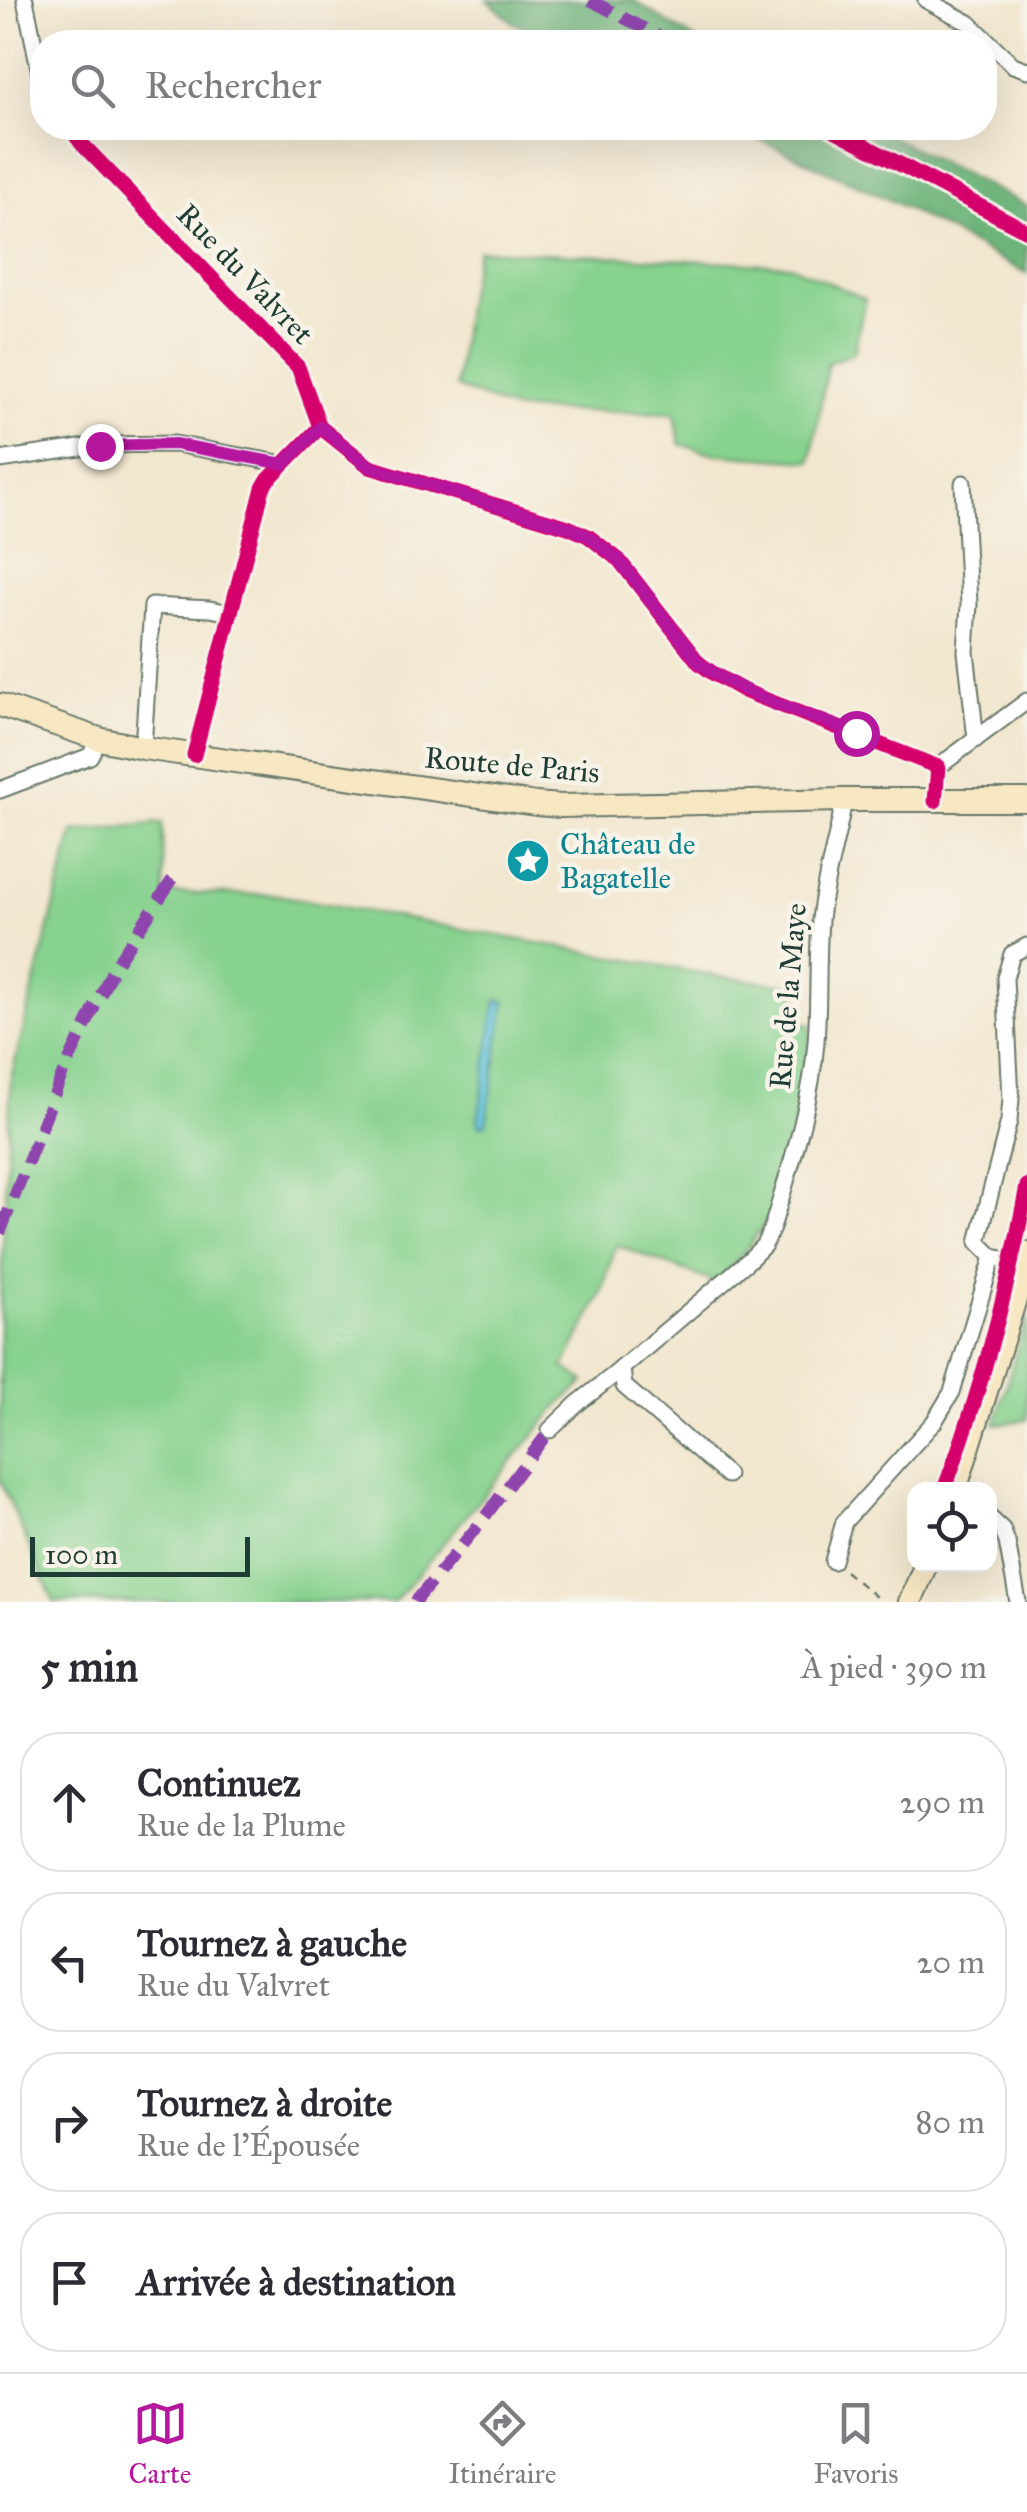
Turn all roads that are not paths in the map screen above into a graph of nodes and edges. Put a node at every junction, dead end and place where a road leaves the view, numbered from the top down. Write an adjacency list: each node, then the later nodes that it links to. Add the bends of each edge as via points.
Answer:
1 (25, 0): 3 (street)
2 (926, 0): 4 (street)
3 (31, 30)
4 (976, 30)
5 (997, 50): 6 (street)
6 (1027, 70)
7 (79, 140): 8 (street, Rue du Valvret, via 298,367)
8 (320, 427): 10 (street); 19 (street, via 370,467 588,536 619,560 714,674)
9 (0, 460): 10 (street, via 175,444)
10 (284, 464): 12 (street, via 263,488)
11 (964, 483): 15 (street, via 966,652)
12 (231, 613): 17 (street, via 152,606); 18 (street)
13 (1027, 701): 15 (street)
14 (0, 705): 16 (main road, Route de Paris)
15 (976, 738): 19 (street)
16 (99, 739): 17 (main road, Route de Paris); 20 (street, via 90,756)
17 (143, 748): 18 (main road, Route de Paris)
18 (194, 755): 21 (main road, Route de Paris, via 561,806)
19 (938, 767): 23 (street)
20 (0, 790)
21 (844, 800): 23 (main road, Route de Paris); 27 (street, Rue de la Maye, via 820,921 810,1083 772,1228 750,1260)
22 (1027, 800): 23 (main road, Route de Paris)
23 (935, 801)
24 (1027, 946): 25 (street, via 1012,954 1005,978 1009,1120 978,1242)
25 (992, 1257): 26 (street); 32 (street, via 952,1392 934,1422 844,1522)
26 (1026, 1258): 30 (main road)
27 (622, 1368): 28 (street, Rue de la Maye); 29 (street, via 624,1386)
28 (550, 1430)
29 (727, 1474)
30 (958, 1482)
31 (997, 1524): 35 (street, via 1007,1542)
32 (833, 1561)
33 (923, 1572): 34 (main road)
34 (910, 1602)
35 (1018, 1602)

